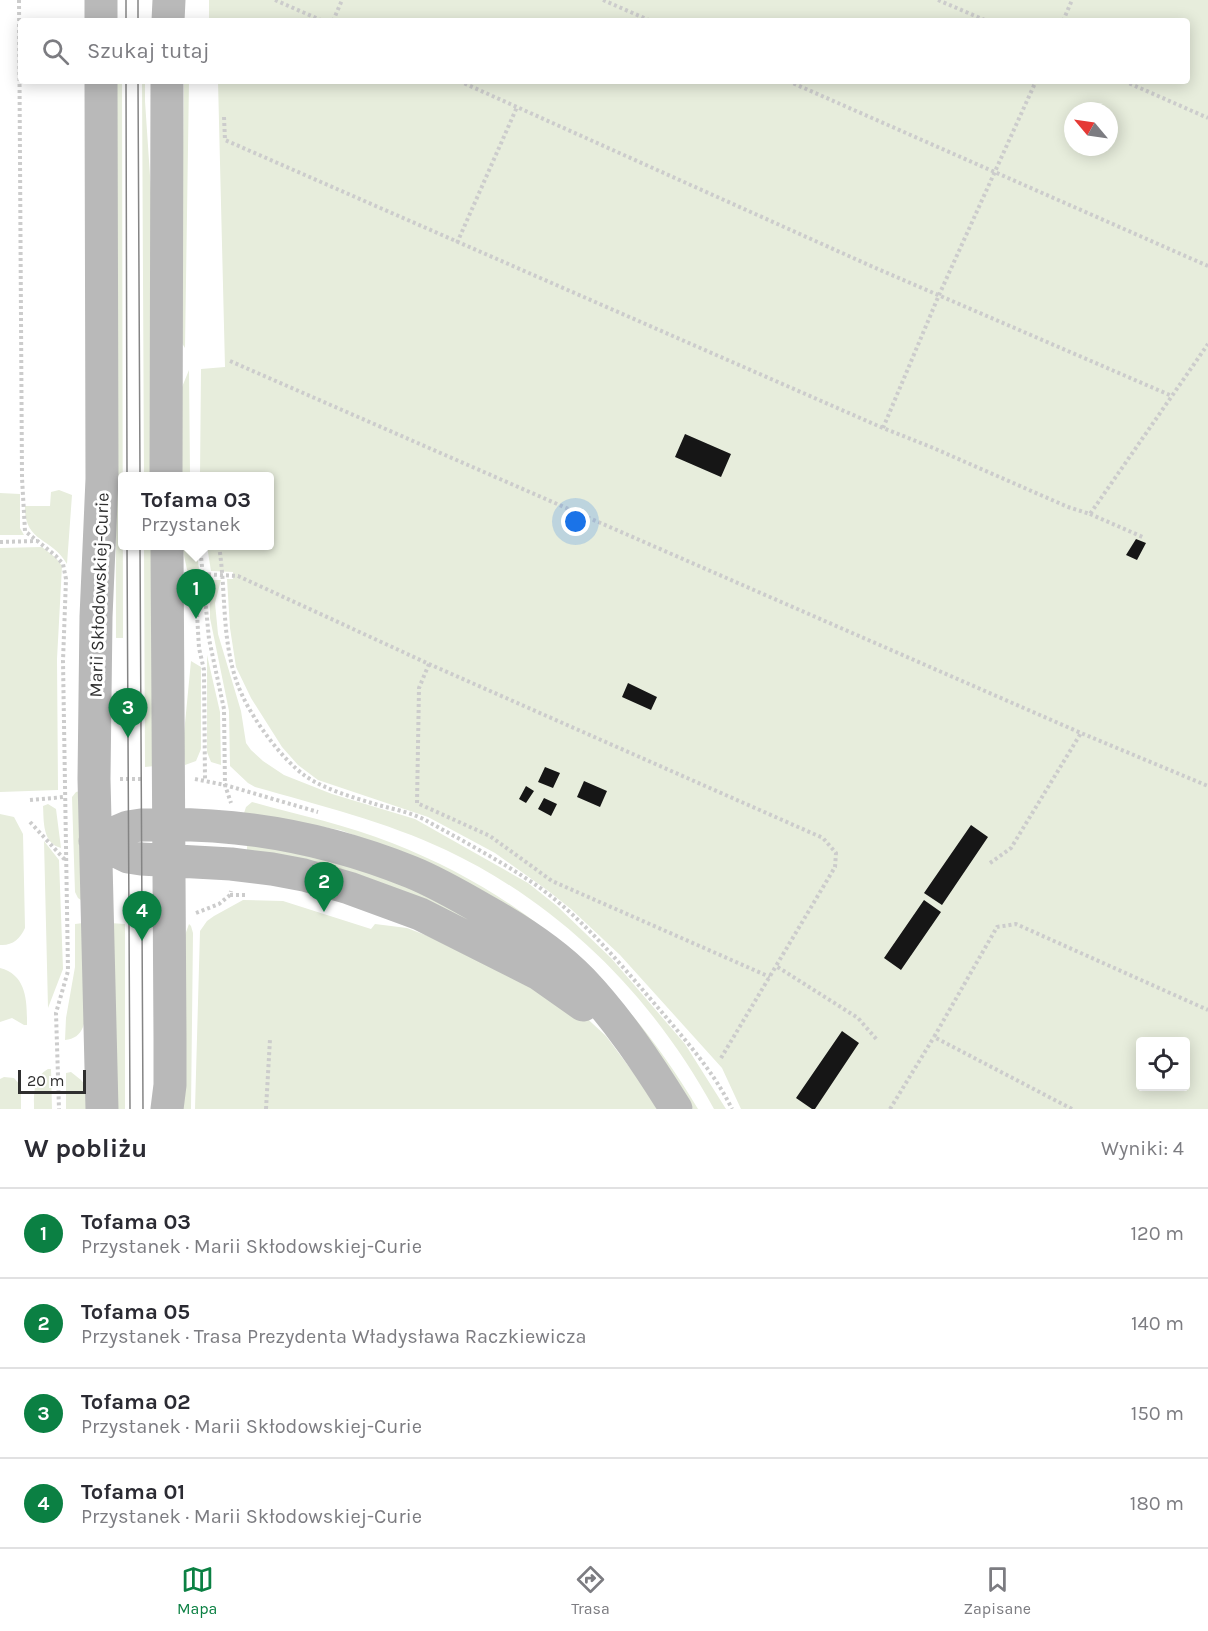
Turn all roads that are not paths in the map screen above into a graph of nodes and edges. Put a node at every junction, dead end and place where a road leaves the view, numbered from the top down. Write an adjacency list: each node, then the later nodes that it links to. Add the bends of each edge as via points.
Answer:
1 (101, 0): 3 (main road)
2 (169, 0): 4 (main road)
3 (101, 18)
4 (168, 18)
5 (101, 84): 10 (main road, Marii Skłodowskiej-Curie, via 102,479 96,617 79,779)
6 (167, 84): 7 (main road)
7 (166, 472)
8 (167, 550): 9 (main road)
9 (170, 824): 10 (main road, via 128,827); 11 (main road); 12 (main road, via 231,826 294,836 354,851 413,872 514,927 560,960 603,1005)
10 (95, 841): 11 (main road, via 128,857); 13 (main road, Marii Skłodowskiej-Curie, via 82,910)
11 (170, 861): 12 (main road, via 231,864 304,875 420,914 539,974 600,1019); 14 (main road)
12 (641, 1056): 15 (main road)
13 (102, 1109)
14 (167, 1109)
15 (676, 1109)

